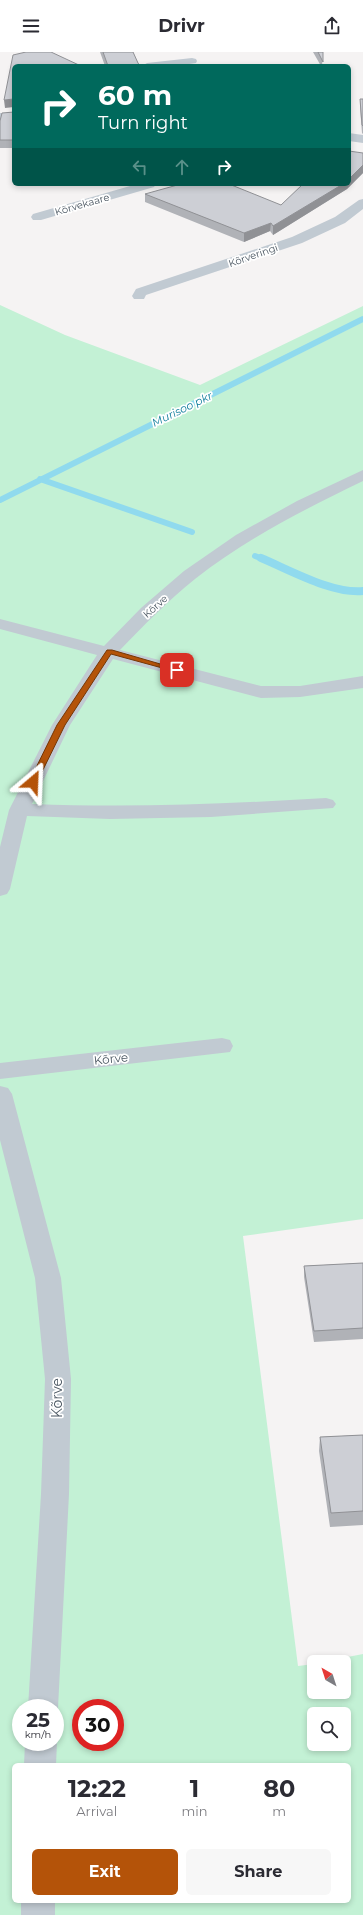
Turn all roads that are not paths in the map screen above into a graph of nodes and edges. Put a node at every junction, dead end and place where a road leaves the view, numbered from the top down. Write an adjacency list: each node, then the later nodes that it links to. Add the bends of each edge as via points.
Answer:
1 (191, 60): 2 (street)
2 (146, 63)
3 (0, 116): 4 (street)
4 (12, 116)
5 (351, 137): 6 (street)
6 (363, 140)
7 (139, 186): 9 (street, Kõrvekaare)
8 (363, 203): 10 (street, Kõrveringi)
9 (37, 217)
10 (340, 220): 11 (street); 12 (street, Kõrveringi, via 297,240 141,292)
11 (359, 222)
12 (139, 296)
13 (363, 475): 15 (street, Kõrve, via 303,504 242,539 190,575 147,612)
14 (0, 624): 15 (street, via 84,647)
15 (109, 651): 16 (street, via 261,692 308,692); 18 (street, Kõrve, via 61,725)
16 (363, 682)
17 (326, 804): 18 (street, via 126,812)
18 (19, 810): 19 (street, Kõrve)
19 (0, 889)
20 (222, 1046): 21 (street, Kõrve)
21 (0, 1071)
22 (0, 1094): 23 (street, Kõrve, via 48,1278 58,1379 55,1494)
23 (44, 1699)
24 (41, 1751): 25 (street)
25 (40, 1763)
26 (38, 1903): 27 (street)
27 (38, 1915)

